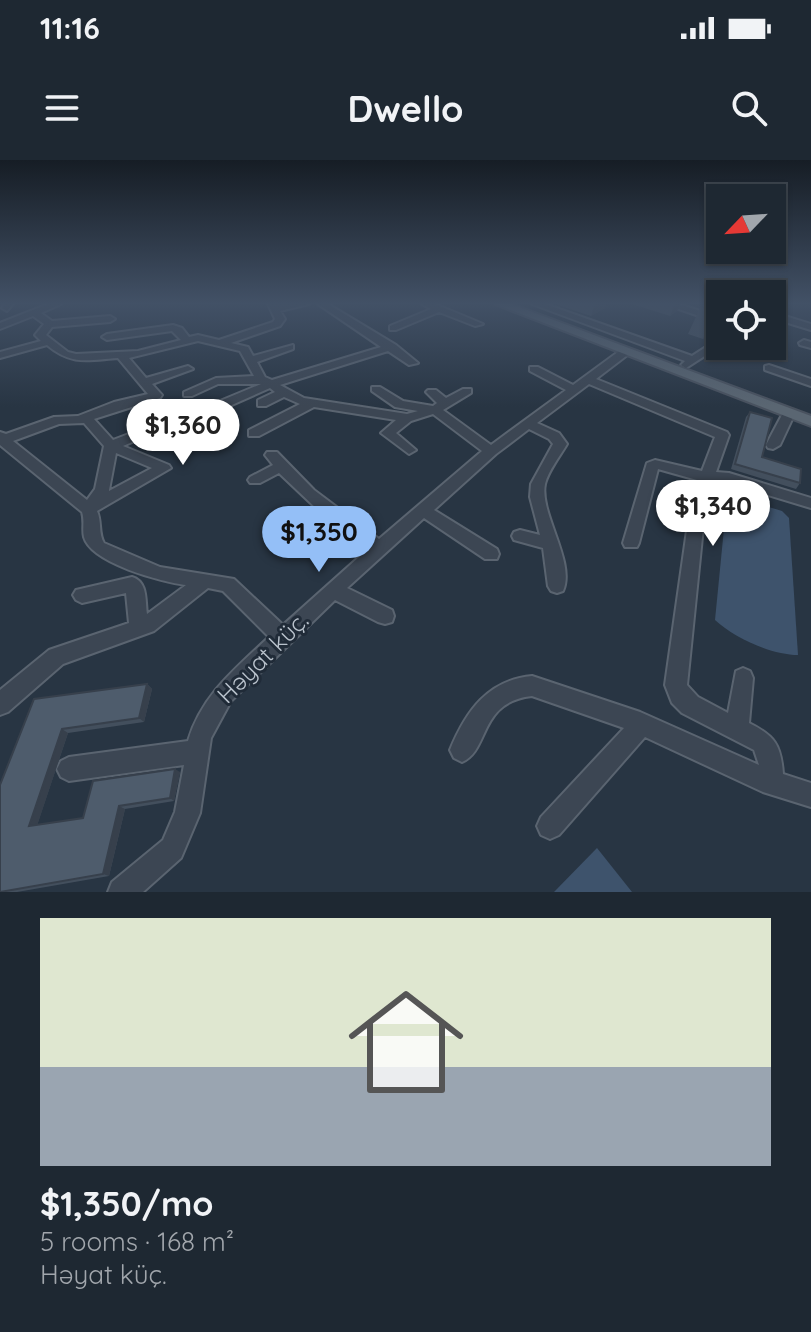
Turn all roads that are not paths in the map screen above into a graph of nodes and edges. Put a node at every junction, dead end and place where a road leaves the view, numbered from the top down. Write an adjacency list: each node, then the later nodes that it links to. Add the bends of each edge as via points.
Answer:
1 (43, 338): 9 (street)
2 (202, 338): 8 (street)
3 (203, 338): 10 (street)
4 (237, 338): 10 (street)
5 (378, 338): 12 (street)
6 (592, 338): 13 (main road)
7 (632, 338): 18 (street)
8 (186, 340): 16 (street)
9 (47, 342): 15 (street); 16 (street, via 68,356)
10 (220, 343): 17 (street, via 244,349)
11 (289, 347): 17 (street)
12 (392, 347): 19 (street); 26 (street, via 324,373)
13 (626, 351): 24 (main road); 28 (street, Həyat küç.)
14 (706, 351): 18 (street)
15 (5, 354): 20 (street)
16 (123, 356): 25 (street)
17 (252, 360): 26 (street)
18 (693, 360): 24 (street)
19 (413, 363)
20 (14, 367)
21 (769, 368): 27 (street)
22 (188, 369): 25 (street)
23 (534, 369): 28 (street)
24 (678, 370): 38 (main road)
25 (146, 382): 39 (street, via 156,395)
26 (264, 382): 32 (street); 33 (street, via 216,381); 37 (street)
27 (811, 383)
28 (582, 385): 43 (street, Həyat küç.); 50 (street, via 689,429 722,435)
29 (376, 389): 36 (street, via 399,404)
30 (467, 391): 36 (street)
31 (432, 392): 36 (street)
32 (282, 393): 34 (street); 35 (street)
33 (188, 394)
34 (262, 403)
35 (312, 403): 40 (street); 44 (street)
36 (440, 407): 40 (street); 49 (street)
37 (212, 409)
38 (789, 413): 42 (main road); 46 (street)
39 (87, 418): 45 (street, via 58,420); 47 (street)
40 (407, 418): 48 (street, via 388,433)
41 (177, 420): 47 (street)
42 (811, 421)
43 (528, 423): 49 (street, Həyat küç.); 57 (street, via 560,444 538,484)
44 (254, 433)
45 (1, 438): 53 (street)
46 (773, 445)
47 (111, 446): 53 (street, via 102,490); 53 (street, via 164,468)
48 (409, 450)
49 (491, 451): 54 (street, Həyat küç.)
50 (705, 476): 52 (street); 56 (street, via 659,463 652,466); 70 (street, via 676,685 690,705)
51 (255, 480): 58 (street, via 276,461)
52 (811, 503)
53 (88, 509): 60 (street, via 98,547 143,570)
54 (423, 510): 58 (street, Həyat küç.); 59 (street)
55 (520, 536): 57 (street)
56 (631, 543)
57 (550, 544): 61 (street)
58 (379, 548): 62 (street, Həyat küç.)
59 (491, 554)
60 (203, 582): 65 (street); 66 (street, via 228,584)
61 (557, 586)
62 (333, 590): 64 (street); 66 (street, Həyat küç.)
63 (82, 595): 65 (street, via 132,584)
64 (385, 616)
65 (139, 629): 68 (street, via 56,657)
66 (282, 637): 72 (street, Həyat küç., via 214,705)
67 (743, 678): 70 (street)
68 (0, 704)
69 (640, 723): 71 (street, via 523,686 486,705); 74 (street); 76 (street)
70 (737, 728): 74 (street, via 768,750)
71 (462, 750)
72 (198, 751): 73 (street); 77 (street, Həyat küç., via 187,813 172,849)
73 (69, 769)
74 (772, 783): 75 (street)
75 (811, 795)
76 (550, 826)
77 (122, 892)

